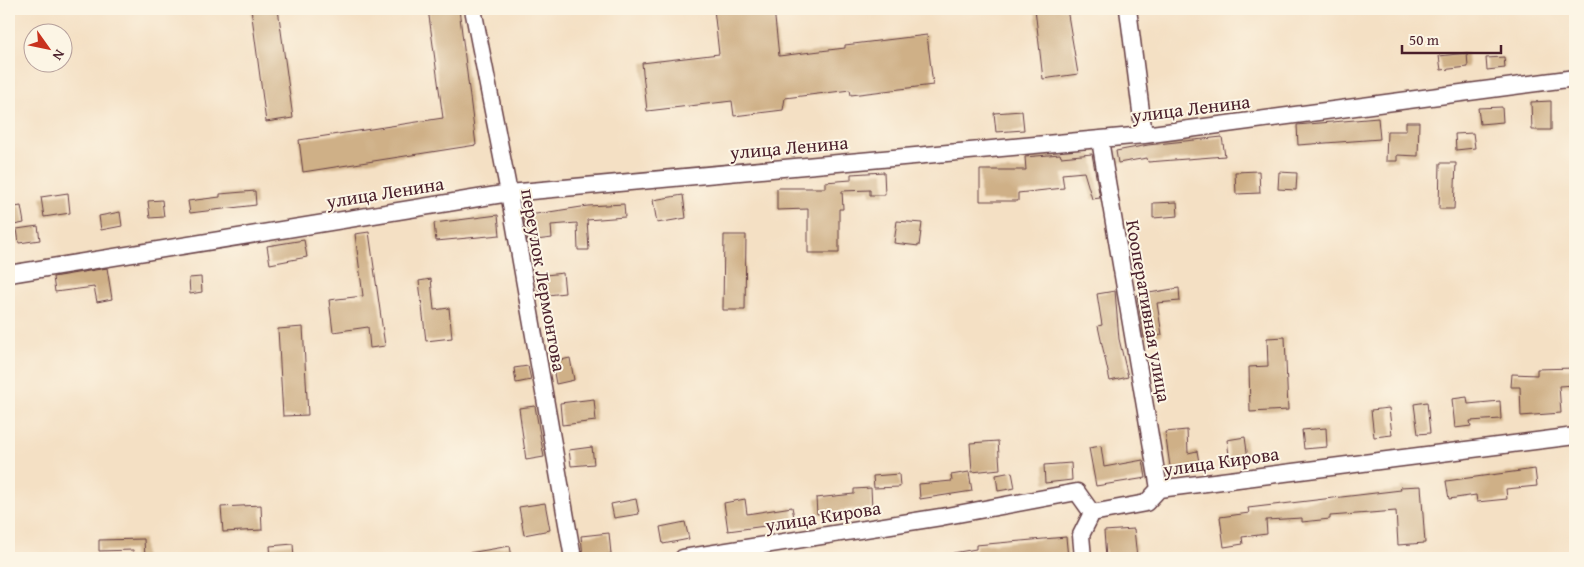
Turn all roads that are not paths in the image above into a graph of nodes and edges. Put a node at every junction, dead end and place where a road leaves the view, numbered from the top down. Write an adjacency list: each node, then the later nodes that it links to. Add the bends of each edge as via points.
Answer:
1 (473, 9): 6 (street, переулок Лермонтова)
2 (1128, 9): 4 (street)
3 (1575, 78): 4 (street, улица Ленина)
4 (1144, 135): 5 (street, улица Ленина)
5 (1100, 140): 6 (street, улица Ленина); 9 (street, Кооперативная улица)
6 (509, 193): 7 (street, улица Ленина); 11 (street, переулок Лермонтова)
7 (9, 274)
8 (1575, 436): 9 (street, улица Кирова)
9 (1159, 489): 10 (street, улица Кирова, via 1146,503)
10 (1092, 513): 12 (street, улица Кирова, via 1077,492); 13 (street, via 1081,535)
11 (573, 558)
12 (690, 558)
13 (1083, 558)

